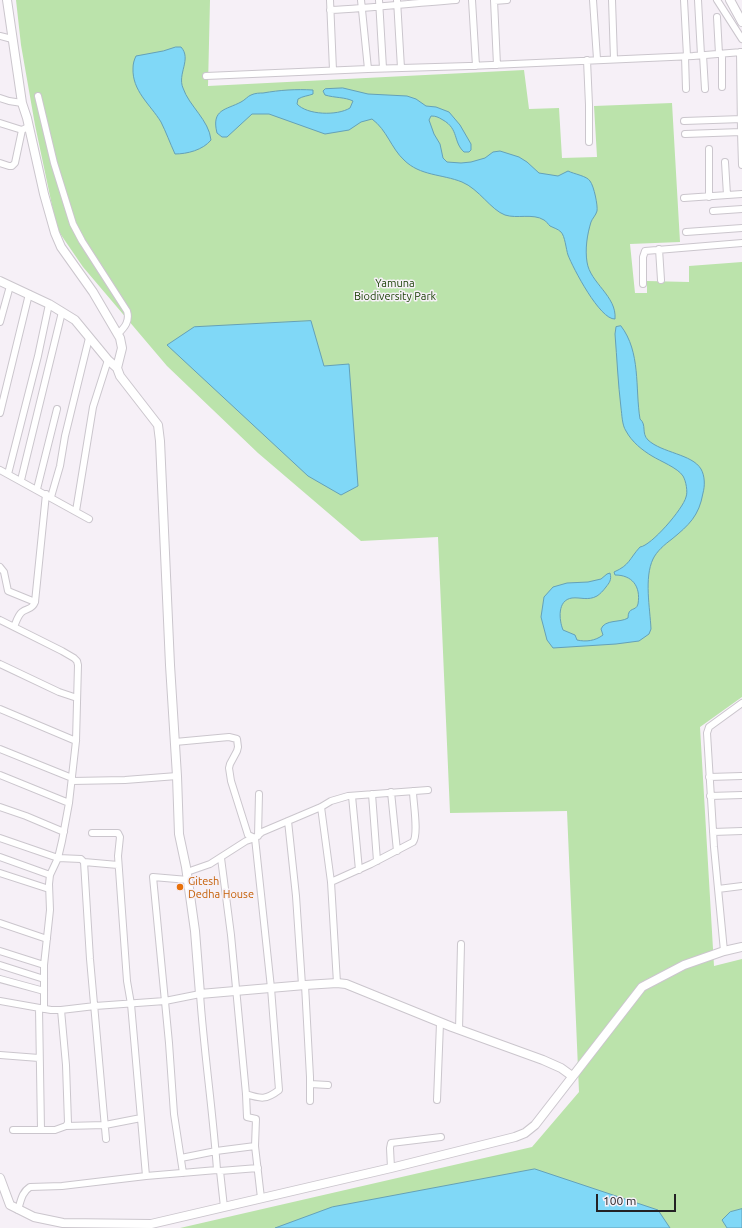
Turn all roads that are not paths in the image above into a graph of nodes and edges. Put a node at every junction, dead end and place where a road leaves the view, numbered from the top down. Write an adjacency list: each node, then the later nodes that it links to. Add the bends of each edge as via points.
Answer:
1 (7, 0): 21 (street)
2 (330, 0): 17 (street)
3 (361, 0): 16 (street)
4 (456, 0): 14 (street)
5 (472, 0): 31 (street)
6 (494, 0): 7 (street); 30 (street)
7 (507, 0)
8 (593, 0): 29 (street)
9 (612, 0): 27 (street)
10 (684, 0): 26 (street)
11 (698, 0): 25 (street)
12 (717, 0): 22 (street)
13 (730, 0): 19 (street)
14 (397, 2): 15 (street); 33 (street)
15 (380, 3): 16 (street); 32 (street)
16 (362, 9): 17 (street); 34 (street)
17 (330, 10): 35 (street)
18 (717, 17): 24 (street)
19 (741, 18)
20 (0, 36): 21 (street)
21 (12, 39): 43 (street)
22 (742, 39)
23 (741, 52): 24 (street); 39 (street)
24 (720, 54): 25 (street); 37 (street)
25 (702, 55): 26 (street); 38 (street)
26 (686, 56): 27 (street); 40 (street)
27 (614, 59): 29 (street)
28 (586, 60): 29 (street); 30 (street); 50 (street)
29 (596, 60)
30 (497, 65): 31 (street)
31 (476, 66): 33 (street)
32 (383, 68): 33 (street); 34 (street)
33 (401, 68)
34 (368, 69): 35 (street)
35 (333, 70): 36 (street)
36 (206, 76)
37 (722, 88)
38 (705, 89)
39 (741, 89): 44 (street)
40 (686, 90)
41 (38, 96): 73 (street, via 73,224 127,310 127,324)
42 (0, 98): 43 (street)
43 (22, 103): 47 (street)
44 (741, 119): 45 (street); 48 (street)
45 (684, 121)
46 (0, 123): 47 (street)
47 (26, 128): 52 (street, via 12,166); 73 (street, via 61,247 93,292)
48 (741, 132): 49 (street); 54 (street)
49 (685, 134)
50 (589, 142)
51 (709, 149): 57 (street)
52 (0, 162)
53 (725, 162): 56 (street)
54 (742, 165)
55 (742, 194): 56 (street)
56 (727, 195): 57 (street)
57 (710, 197): 58 (street)
58 (684, 198)
59 (742, 209): 60 (street)
60 (713, 211)
61 (742, 228): 62 (street)
62 (686, 232)
63 (742, 243): 64 (street)
64 (659, 249): 65 (street); 67 (street, via 644,253)
65 (661, 280)
66 (0, 282): 68 (street)
67 (644, 284)
68 (10, 286): 69 (street); 72 (street)
69 (29, 294): 70 (street); 78 (street)
70 (49, 304): 71 (street); 80 (street)
71 (62, 312): 74 (street, via 75,320); 81 (street)
72 (0, 322)
73 (118, 334): 76 (street, via 122,348)
74 (89, 338): 75 (street); 83 (street, via 60,466)
75 (108, 360): 76 (street); 84 (street, via 93,407)
76 (117, 368): 95 (street, via 120,376 158,425)
77 (57, 409): 82 (street)
78 (0, 413)
79 (0, 470): 80 (street)
80 (8, 474): 81 (street)
81 (21, 480): 82 (street)
82 (37, 489): 83 (street)
83 (48, 496): 84 (street); 87 (street)
84 (76, 511): 85 (street)
85 (89, 518)
86 (0, 567): 87 (street, via 4,572 8,591)
87 (35, 602): 89 (street, via 34,606 22,612)
88 (0, 620): 89 (street)
89 (14, 627): 91 (street, via 77,661)
90 (0, 664): 91 (street)
91 (77, 698): 94 (street)
92 (742, 703): 100 (street, via 708,730)
93 (0, 709): 94 (street)
94 (76, 742): 101 (street)
95 (175, 742): 98 (street); 118 (street, via 229,737 237,739 238,751 230,764 230,775 248,835)
96 (0, 749): 101 (street)
97 (0, 775): 110 (street)
98 (178, 776): 101 (street, via 125,780); 130 (street, via 179,834)
99 (742, 776): 100 (street)
100 (709, 777): 108 (street)
101 (72, 779): 110 (street)
102 (428, 790): 103 (street)
103 (413, 791): 104 (street); 120 (street, via 415,840)
104 (391, 792): 106 (street); 120 (street)
105 (259, 794): 118 (street)
106 (372, 794): 107 (street); 124 (street)
107 (352, 796): 112 (street, via 331,801); 127 (street)
108 (710, 796): 109 (street); 116 (street)
109 (742, 796)
110 (69, 803): 115 (street)
111 (0, 807): 115 (street)
112 (321, 807): 113 (street); 131 (street)
113 (288, 821): 118 (street, via 262,832); 146 (street)
114 (742, 831): 116 (street)
115 (64, 832): 122 (street)
116 (713, 832): 133 (street)
117 (92, 833): 126 (street, via 118,833)
118 (257, 837): 123 (street); 147 (street)
119 (0, 838): 122 (street)
120 (397, 851): 124 (street)
121 (0, 857): 129 (street)
122 (58, 858): 125 (street, via 81,859); 129 (street)
123 (220, 858): 130 (street); 148 (street)
124 (377, 861): 127 (street)
125 (84, 862): 126 (street); 154 (street)
126 (118, 865): 153 (street)
127 (359, 870): 131 (street)
128 (0, 874): 134 (street)
129 (50, 875): 134 (street)
130 (187, 876): 150 (street, via 195,930); 152 (street, via 152,877)
131 (330, 882): 145 (street)
132 (742, 886): 133 (street)
133 (718, 888): 140 (street)
134 (49, 889): 136 (street)
135 (0, 923): 136 (street)
136 (47, 939): 142 (street)
137 (461, 944): 158 (street)
138 (742, 947): 140 (street)
139 (0, 951): 142 (street)
140 (724, 951): 161 (street, via 684,965 642,987)
141 (0, 965): 144 (street)
142 (44, 965): 144 (street)
143 (0, 979): 149 (street)
144 (44, 980): 149 (street)
145 (336, 983): 146 (street); 157 (street, via 360,989)
146 (303, 985): 147 (street); 162 (street)
147 (271, 988): 148 (street); 164 (street, via 279,1090 270,1097 258,1098)
148 (236, 990): 150 (street); 164 (street)
149 (44, 991): 155 (street)
150 (200, 994): 152 (street); 175 (street)
151 (0, 1001): 155 (street)
152 (165, 1001): 153 (street); 176 (street, via 174,1114)
153 (131, 1004): 154 (street); 167 (street)
154 (95, 1006): 156 (street); 168 (street)
155 (41, 1008): 156 (street); 160 (street)
156 (61, 1010): 169 (street, via 68,1096)
157 (440, 1022): 158 (street); 165 (street)
158 (459, 1030): 161 (street, via 543,1060)
159 (0, 1055): 160 (street)
160 (39, 1058): 171 (street)
161 (572, 1076): 178 (street, via 535,1125 525,1133)
162 (310, 1084): 163 (street); 166 (street)
163 (328, 1085)
164 (246, 1094): 174 (street, via 247,1117 256,1119)
165 (437, 1100)
166 (310, 1101)
167 (141, 1118): 168 (street); 181 (street)
168 (105, 1125): 169 (street); 173 (street)
169 (66, 1126): 171 (street, via 55,1130)
170 (13, 1130): 171 (street)
171 (41, 1130)
172 (441, 1137): 178 (street, via 392,1143)
173 (106, 1140)
174 (255, 1146): 175 (street); 177 (street)
175 (216, 1151): 176 (street); 179 (street)
176 (181, 1158): 180 (street)
177 (258, 1168): 179 (street); 183 (street)
178 (391, 1168): 183 (street)
179 (218, 1171): 180 (street); 184 (street)
180 (183, 1173): 181 (street)
181 (146, 1176): 185 (street, via 62,1186 30,1187 22,1196)
182 (0, 1178): 185 (street, via 10,1205)
183 (261, 1198): 184 (street)
184 (224, 1207): 185 (street, via 152,1224 63,1223 34,1217)
185 (18, 1210)

